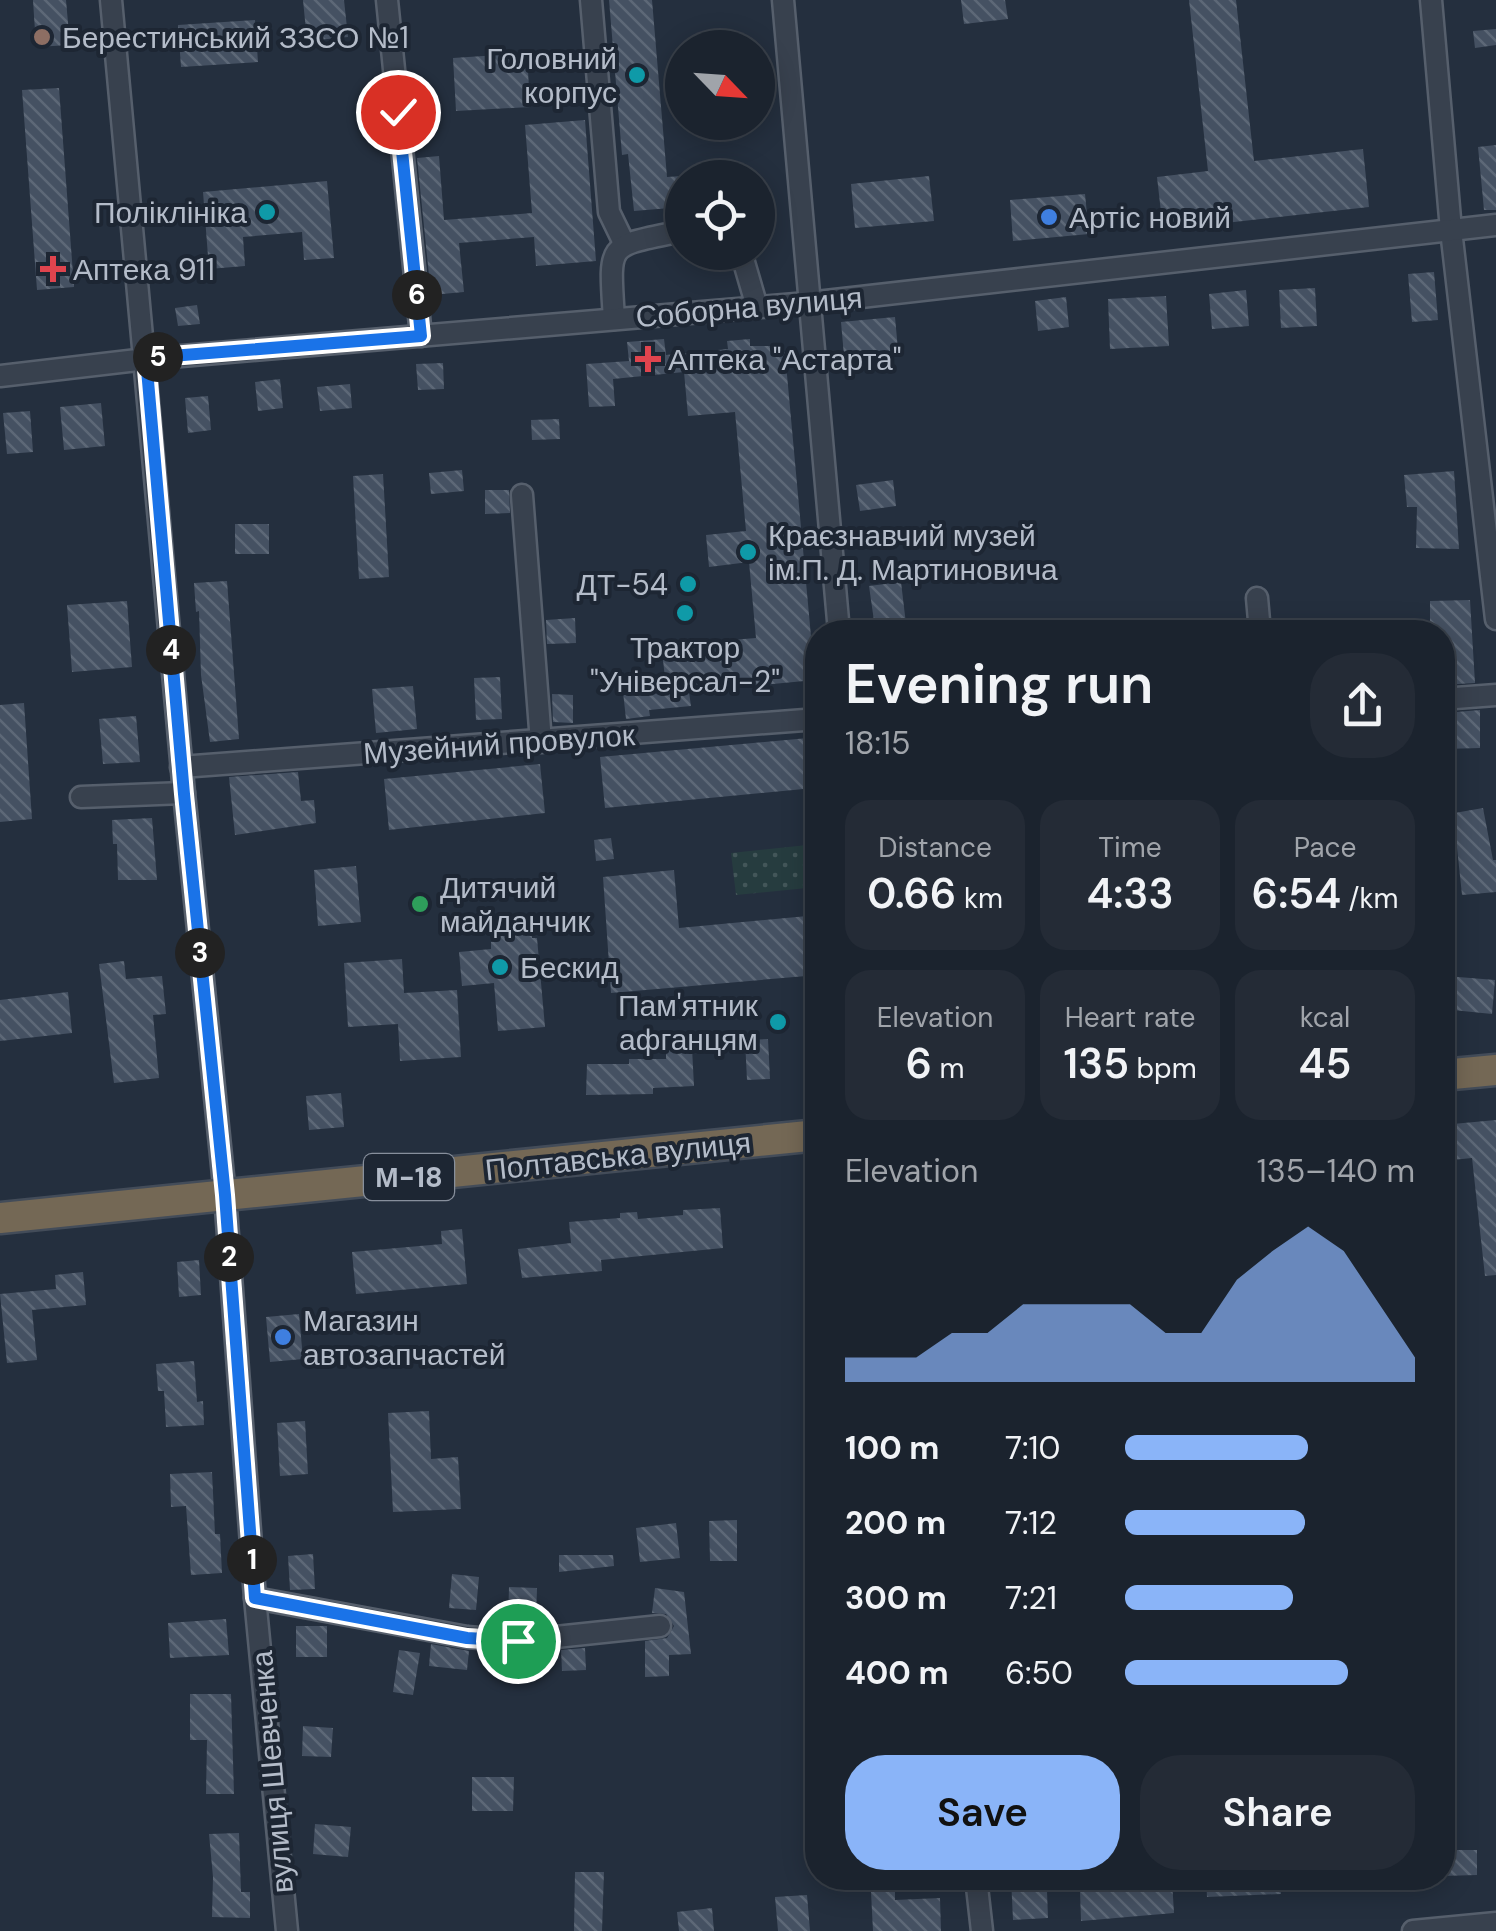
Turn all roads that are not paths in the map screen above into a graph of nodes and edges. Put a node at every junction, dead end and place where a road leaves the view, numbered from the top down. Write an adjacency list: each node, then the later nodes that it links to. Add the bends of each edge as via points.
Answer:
1 (111, 0): 15 (street, вулиця Шевченка)
2 (387, 0): 14 (street)
3 (591, 0): 9 (street, via 610,212)
4 (783, 0): 11 (street)
5 (1431, 0): 7 (street)
6 (1496, 225): 7 (street, Соборна вулиця)
7 (1451, 230): 11 (street, Соборна вулиця); 19 (street)
8 (665, 235): 9 (street)
9 (624, 244): 13 (street, via 612,260)
10 (746, 270): 12 (street)
11 (808, 303): 12 (street, Соборна вулиця); 20 (street)
12 (758, 307): 13 (street, Соборна вулиця)
13 (614, 319): 14 (street, Соборна вулиця)
14 (421, 336): 15 (street, Соборна вулиця)
15 (146, 358): 16 (street, Соборна вулиця); 26 (street, вулиця Шевченка)
16 (0, 376)
17 (522, 495): 25 (street)
18 (1257, 598): 21 (street)
19 (1496, 618)
20 (838, 620)
21 (1259, 620)
22 (1496, 695): 23 (street)
23 (1455, 698)
24 (805, 720): 25 (street, Музейний провулок)
25 (541, 742): 26 (street, Музейний провулок)
26 (181, 766): 27 (street, вулиця Шевченка)
27 (184, 794): 28 (street); 32 (street, вулиця Шевченка)
28 (81, 797)
29 (1496, 1070): 30 (highway)
30 (1455, 1074)
31 (805, 1137): 32 (highway, Полтавська вулиця / М-18)
32 (225, 1195): 33 (highway, Полтавська вулиця / М-18); 34 (street, вулиця Шевченка)
33 (0, 1218)
34 (255, 1598): 35 (street, via 467,1638 518,1641); 38 (street, вулиця Шевченка)
35 (660, 1626)
36 (977, 1890): 39 (street)
37 (1496, 1923): 40 (street)
38 (287, 1931)
39 (982, 1931)
40 (1413, 1931)

